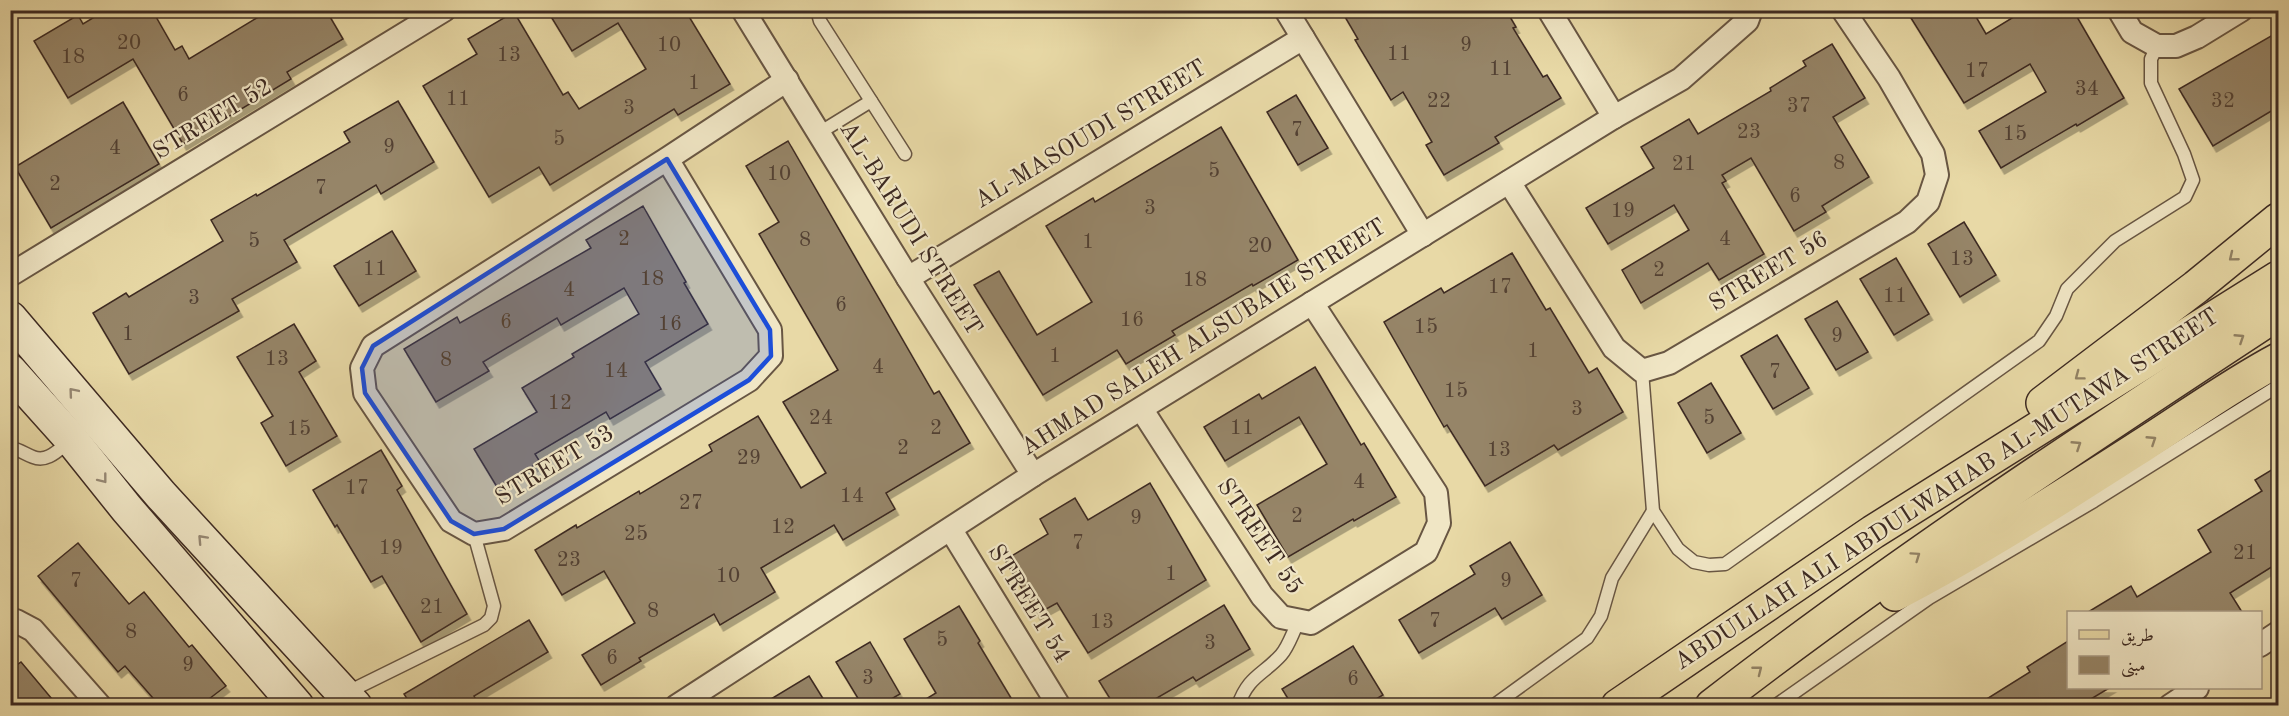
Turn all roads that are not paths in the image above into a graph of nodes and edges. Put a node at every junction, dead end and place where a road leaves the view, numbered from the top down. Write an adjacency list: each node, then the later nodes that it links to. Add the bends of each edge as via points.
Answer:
1 (444, 10): 21 (street, STREET 52)
2 (743, 10): 12 (street, AL-BARUDI STREET)
3 (817, 10): 13 (lane, via 820,21)
4 (1286, 10): 10 (street)
5 (1549, 10): 14 (street)
6 (1751, 10): 14 (street, AHMAD SALEH ALSUBAIE STREET, via 1747,21 1681,79)
7 (1843, 10): 29 (street, STREET 56, via 1934,154 1937,176 1928,202 1907,222 1669,363)
8 (2119, 10): 11 (street, via 2132,32)
9 (2241, 10): 11 (street, via 2197,37 2176,46)
10 (1303, 38): 20 (street); 22 (street, AL-MASOUDI STREET)
11 (2157, 46): 35 (lane, via 2151,59 2151,83 2193,180 2185,196 2115,241 2067,289 2056,316 2039,341 1725,564 1694,562 1678,549)
12 (787, 80): 15 (street, AL-BARUDI STREET); 17 (street)
13 (871, 101): 15 (lane); 16 (lane)
14 (1614, 117): 18 (street, AHMAD SALEH ALSUBAIE STREET)
15 (819, 133): 22 (street, AL-BARUDI STREET)
16 (905, 154)
17 (667, 159): 38 (street, STREET 53, via 770,330 771,356 749,380 504,529); 38 (street, via 373,346 362,368 366,393 451,521)
18 (1509, 182): 20 (street, AHMAD SALEH ALSUBAIE STREET); 29 (street, via 1614,348)
19 (2278, 220): 37 (main road, one-way to 37, via 2196,287)
20 (1423, 235): 24 (street, AHMAD SALEH ALSUBAIE STREET)
21 (10, 275)
22 (908, 278): 34 (street, AL-BARUDI STREET)
23 (2278, 278): 37 (main road, ABDULLAH ALI ABDULWAHAB AL-MUTAWA STREET)
24 (1312, 303): 31 (street, AHMAD SALEH ALSUBAIE STREET); 41 (street, STREET 55, via 1436,492 1439,523 1426,552 1311,623)
25 (2278, 313): 43 (main road, ABDULLAH ALI ABDULWAHAB AL-MUTAWA STREET, one-way to 25, via 2043,467)
26 (10, 318): 39 (street, one-way to 26)
27 (2278, 360): 43 (main road, one-way to 27, via 1880,601 1990,539)
28 (10, 371): 32 (street)
29 (1642, 371): 35 (lane)
30 (2278, 386): 58 (lane, via 1929,598)
31 (1142, 410): 34 (street, AHMAD SALEH ALSUBAIE STREET); 41 (street, STREET 55, via 1262,596 1281,617)
32 (71, 439): 33 (lane, via 44,459); 40 (street, one-way to 40)
33 (10, 448)
34 (1033, 476): 36 (street, AHMAD SALEH ALSUBAIE STREET)
35 (1653, 511): 55 (lane, via 1612,578 1601,616 1587,638)
36 (951, 530): 52 (street, AHMAD SALEH ALSUBAIE STREET); 53 (street, STREET 54)
37 (1873, 532): 56 (main road, ABDULLAH ALI ABDULWAHAB AL-MUTAWA STREET)
38 (474, 534): 49 (lane, via 494,606 491,618)
39 (237, 578): 40 (street, via 236,589 228,597); 45 (street)
40 (207, 602): 47 (street)
41 (1299, 621): 54 (lane, via 1282,654 1252,679)
42 (10, 622): 50 (street, via 33,630)
43 (1808, 632): 57 (main road, ABDULLAH ALI ABDULWAHAB AL-MUTAWA STREET, one-way to 43)
44 (2278, 633): 46 (street)
45 (297, 642): 47 (street, via 275,627 255,631 252,643); 49 (street)
46 (2262, 644)
47 (258, 662): 51 (street)
48 (2194, 689): 59 (street)
49 (350, 699)
50 (100, 705)
51 (297, 705)
52 (677, 705)
53 (1059, 705)
54 (1238, 705)
55 (1493, 705)
56 (1618, 705)
57 (1712, 705)
58 (1775, 705)
59 (2170, 705)

